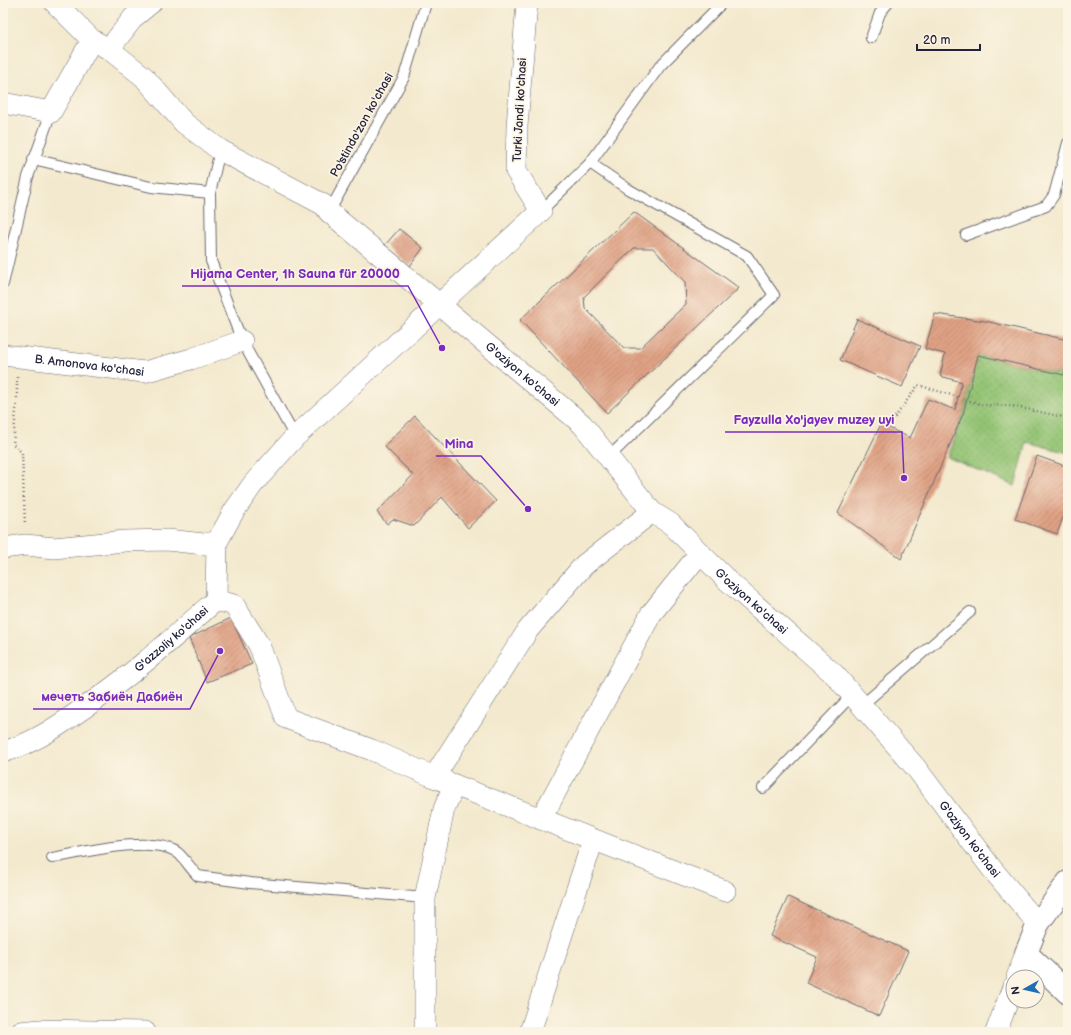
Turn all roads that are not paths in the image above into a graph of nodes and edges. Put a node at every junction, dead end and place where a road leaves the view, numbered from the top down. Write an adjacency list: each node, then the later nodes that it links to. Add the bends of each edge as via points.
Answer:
1 (55, 3): 8 (street, G'oziyon ko'chasi)
2 (151, 3): 8 (street)
3 (426, 3): 17 (lane, Po'stindo'zon ko'chasi, via 404,77)
4 (527, 3): 16 (street, Turki Jandi ko'chasi, via 516,171)
5 (722, 3): 14 (lane, via 660,66)
6 (888, 3): 7 (lane, via 880,13)
7 (871, 38)
8 (101, 45): 10 (street); 12 (street, G'oziyon ko'chasi, via 144,77 184,123)
9 (3, 103): 10 (street)
10 (51, 112): 13 (lane)
11 (1068, 143): 18 (lane, via 1054,195 1046,206)
12 (220, 150): 15 (lane); 17 (street, G'oziyon ko'chasi, via 324,205)
13 (34, 159): 15 (lane, via 151,187); 19 (lane)
14 (590, 163): 16 (lane); 24 (lane, via 628,189 747,256 774,295)
15 (210, 193): 21 (lane, via 211,262)
16 (541, 211): 20 (street)
17 (329, 212): 20 (street, G'oziyon ko'chasi)
18 (966, 235)
19 (3, 284)
20 (439, 304): 23 (street); 24 (street, G'oziyon ko'chasi, via 582,424)
21 (242, 341): 22 (street, B. Amonova ko'chasi, via 144,372); 23 (lane)
22 (10, 356)
23 (295, 437): 26 (street, via 253,484)
24 (609, 457): 25 (street, G'oziyon ko'chasi)
25 (652, 512): 28 (street, G'oziyon ko'chasi, via 671,524); 33 (street, via 584,565 528,630)
26 (217, 542): 27 (street, via 204,544 166,540 125,541 54,548 26,545); 29 (street)
27 (3, 548)
28 (700, 553): 31 (street, G'oziyon ko'chasi, via 728,582 835,675); 36 (street, via 651,614)
29 (216, 600): 32 (street, G'azzoliy ko'chasi, via 141,666 95,701 53,730 21,747); 33 (street, via 234,605 259,645 286,718 372,750)
30 (970, 612): 31 (lane)
31 (857, 700): 35 (lane); 42 (street, G'oziyon ko'chasi, via 916,768 992,869)
32 (3, 752)
33 (434, 777): 34 (street)
34 (454, 785): 36 (street); 41 (street, via 444,809)
35 (763, 788)
36 (541, 819): 37 (street)
37 (593, 840): 40 (street); 50 (street)
38 (52, 858): 41 (lane, via 133,844 158,846 177,852 198,876)
39 (1068, 882): 42 (street)
40 (725, 891)
41 (425, 898): 49 (street)
42 (1038, 924): 43 (street)
43 (1026, 953): 44 (street); 45 (street)
44 (1020, 969)
45 (1068, 993)
46 (1005, 1008): 51 (street)
47 (20, 1032): 48 (street)
48 (145, 1032)
49 (425, 1032)
50 (530, 1032)
51 (996, 1032)

